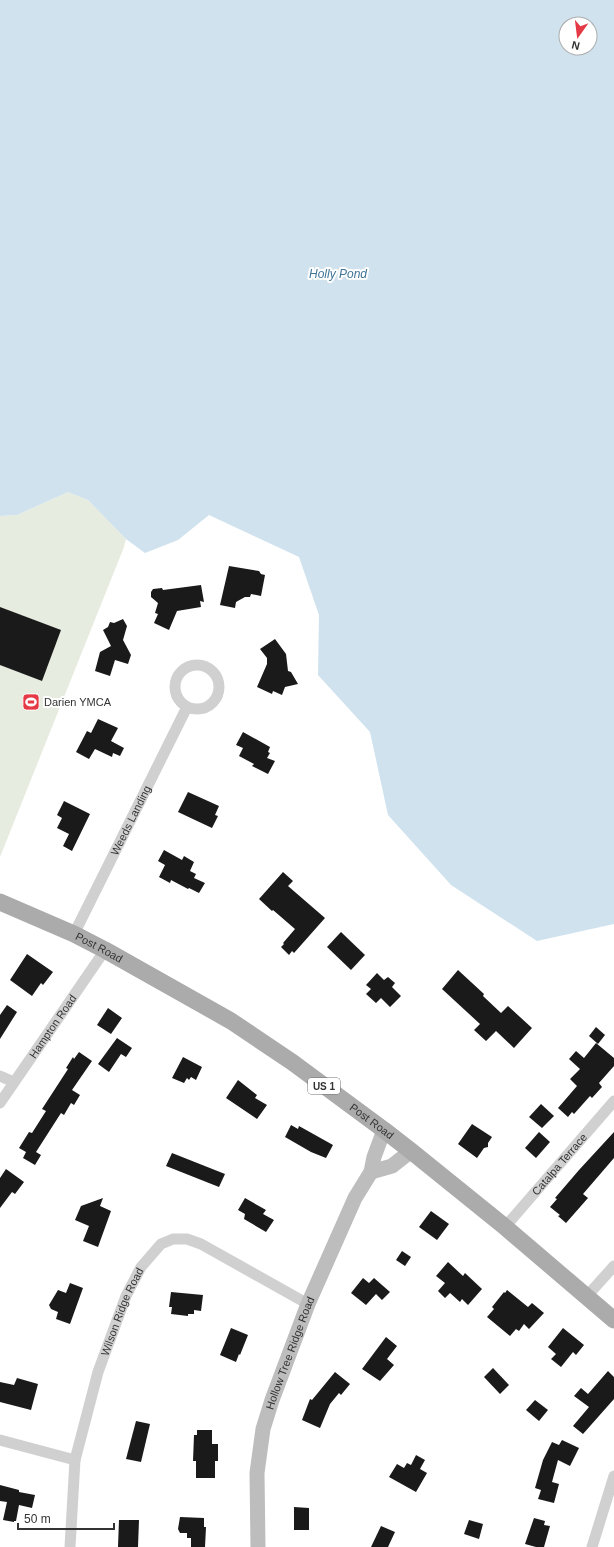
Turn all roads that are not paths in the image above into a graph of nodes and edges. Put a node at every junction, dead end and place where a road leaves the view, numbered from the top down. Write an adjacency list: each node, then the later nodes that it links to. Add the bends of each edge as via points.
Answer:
1 (187, 707): 1 (street, via 203,708 215,699 219,684 212,670 206,666 190,665 178,674 174,689 176,697); 3 (street, Weeds Landing)
2 (0, 902): 3 (main road, Post Road / US 1)
3 (74, 934): 4 (main road, Post Road / US 1)
4 (105, 950): 6 (street, Hampton Road); 9 (main road, Post Road / US 1, via 231,1021)
5 (0, 1076): 6 (street)
6 (14, 1082): 8 (street, Hampton Road)
7 (614, 1101): 12 (street, Catalpa Terrace)
8 (0, 1103)
9 (384, 1130): 10 (main road, Post Road / US 1); 11 (main road, Hollow Tree Ridge Road, via 374,1157)
10 (411, 1151): 11 (main road, via 392,1166); 12 (main road, Post Road / US 1)
11 (372, 1172): 15 (main road, Hollow Tree Ridge Road, via 355,1198)
12 (505, 1226): 14 (main road, Post Road / US 1)
13 (614, 1266): 14 (street)
14 (587, 1296): 16 (main road, Post Road / US 1)
15 (308, 1304): 18 (street, Wilson Ridge Road, via 200,1244 187,1239 173,1239 161,1244 141,1267 126,1296 98,1372); 21 (main road, Hollow Tree Ridge Road, via 263,1429 257,1473)
16 (614, 1320)
17 (0, 1440): 18 (street)
18 (75, 1460): 20 (street, Wilson Ridge Road)
19 (614, 1476): 22 (street)
20 (70, 1547)
21 (258, 1547)
22 (592, 1547)

